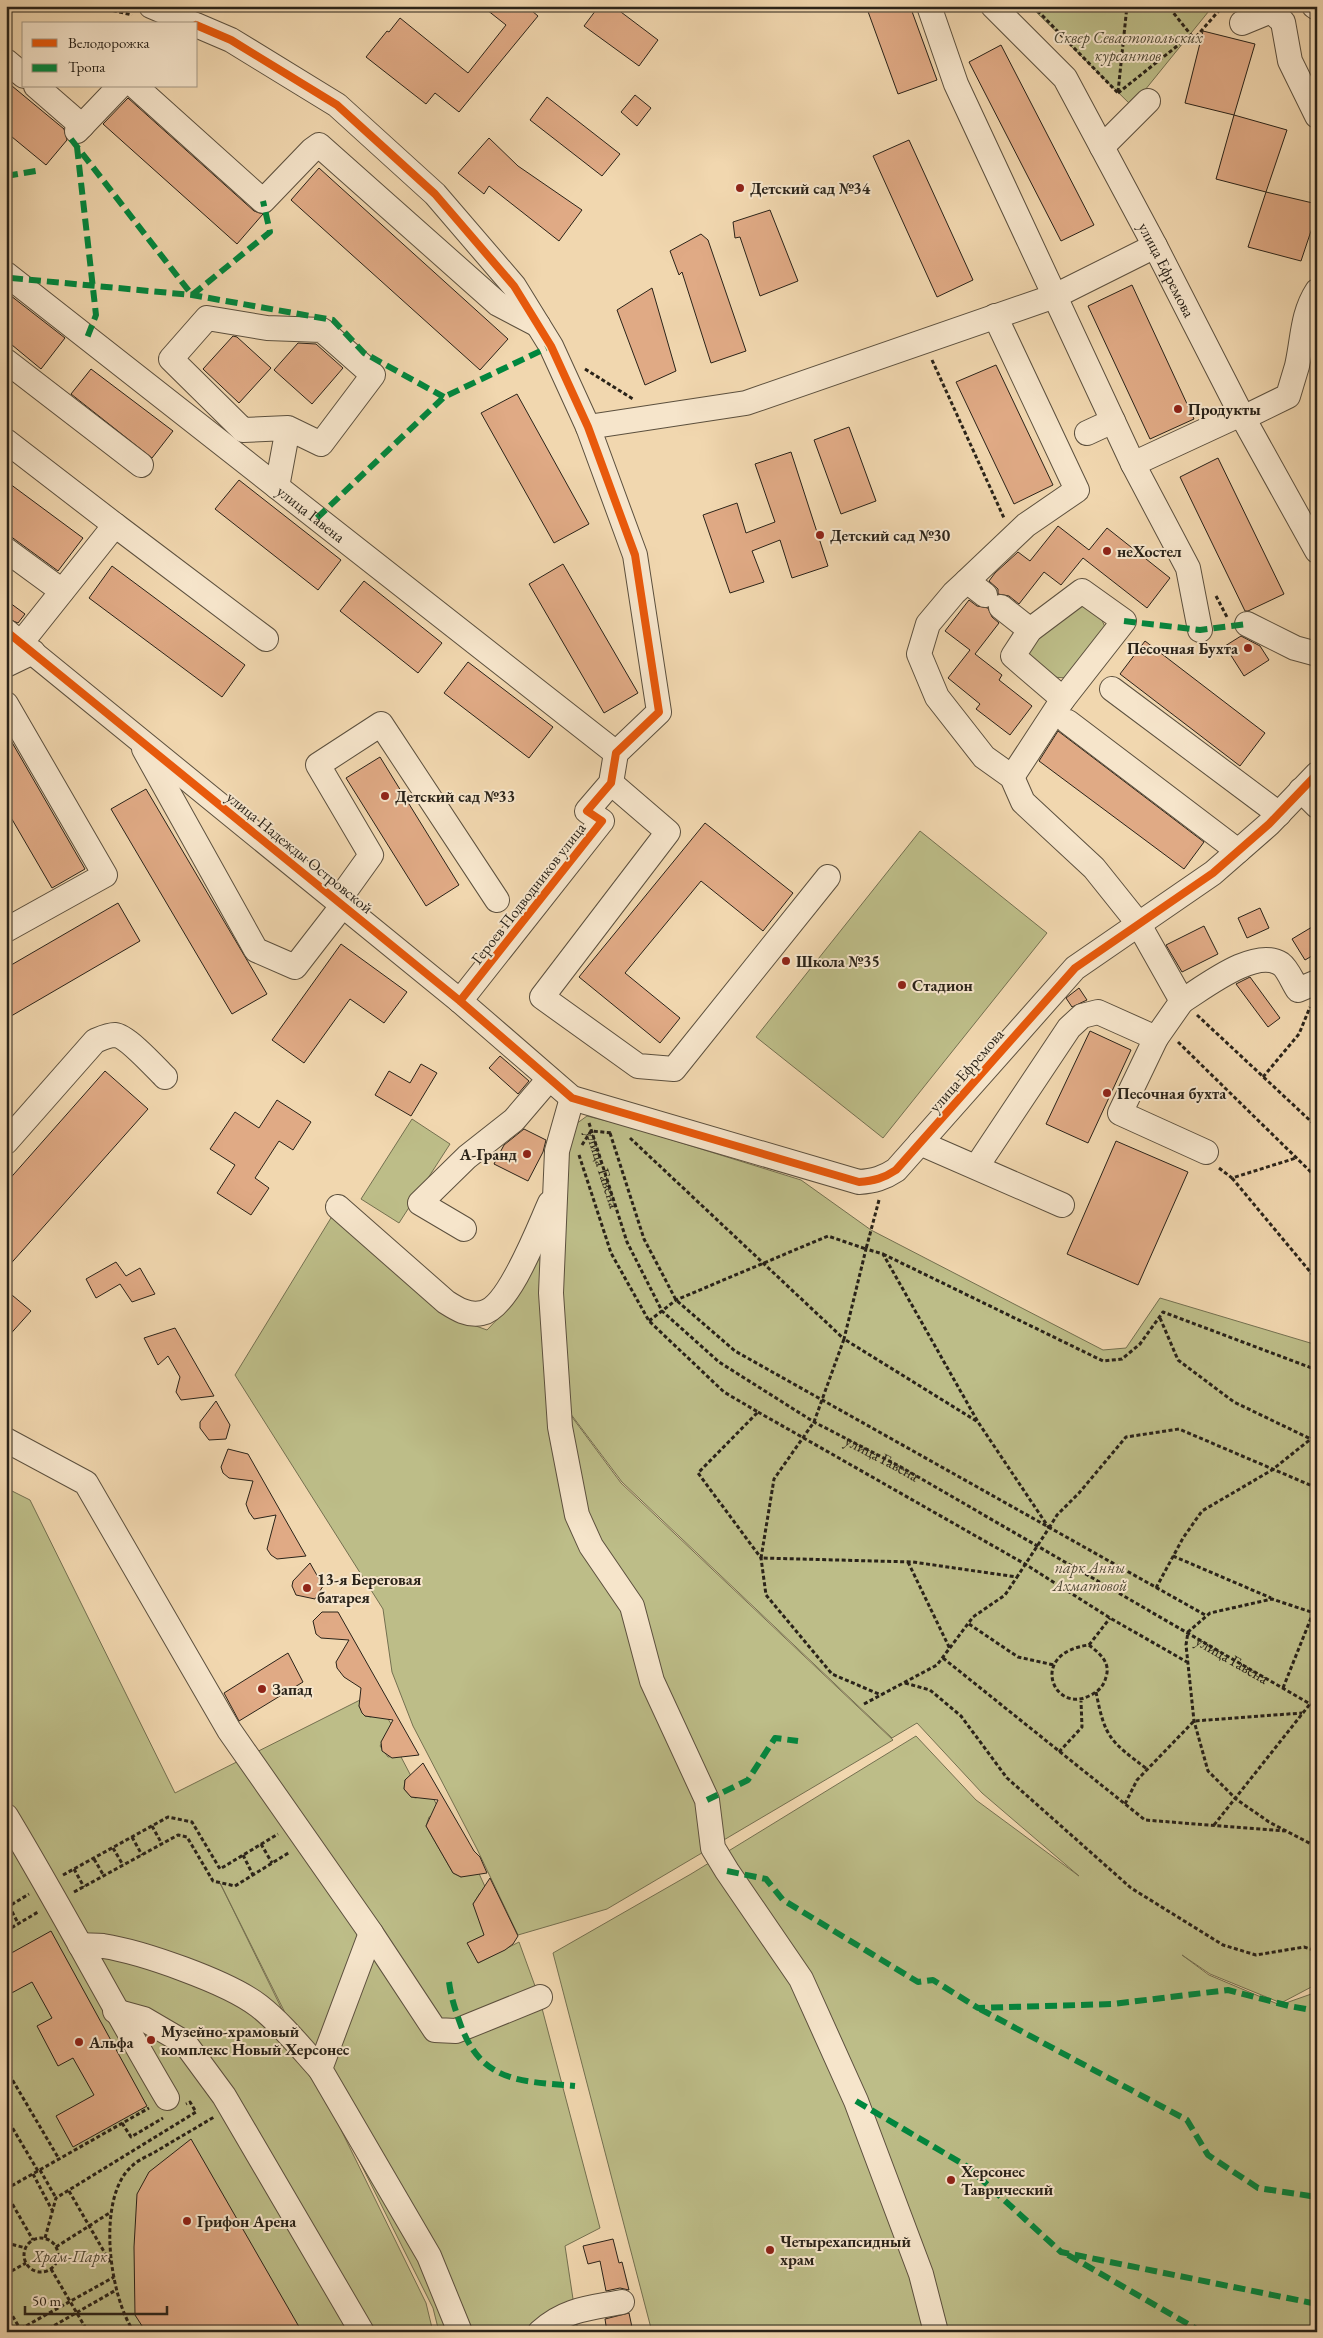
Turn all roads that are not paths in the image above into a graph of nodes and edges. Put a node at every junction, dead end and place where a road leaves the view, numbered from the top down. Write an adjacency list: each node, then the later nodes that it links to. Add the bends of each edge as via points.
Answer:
1 (929, 6): 18 (street, via 956,84)
2 (993, 6): 14 (street, улица Ефремова, via 1065,78)
3 (152, 14): 4 (street)
4 (185, 22)
5 (1242, 23): 13 (street, via 1271,11 1283,22 1290,61)
6 (198, 26): 20 (street, via 231,40 337,106 435,194 514,286)
7 (6, 61): 8 (street)
8 (22, 74)
9 (38, 88): 10 (street, via 80,128)
10 (118, 88)
11 (137, 88): 20 (street, via 263,201 319,145 498,304)
12 (1148, 101): 14 (street)
13 (1317, 116)
14 (1102, 148): 15 (street, улица Ефремова)
15 (1155, 246): 18 (street); 22 (street, улица Ефремова)
16 (6, 274): 30 (street, улица Гавена)
17 (1317, 291): 22 (street, via 1310,301 1300,337 1297,365 1288,396)
18 (1054, 296): 19 (street); 23 (street)
19 (995, 316): 24 (street, via 746,403); 35 (street, via 1077,490 1012,537)
20 (538, 325): 24 (street)
21 (6, 361): 29 (street)
22 (1242, 416): 28 (street); 33 (street, улица Ефремова)
23 (1113, 421): 26 (street); 28 (street)
24 (588, 427): 48 (street, via 635,555 659,712)
25 (288, 428): 25 (street, via 321,444 373,375 322,330 267,328 208,318 171,359 243,430); 30 (street)
26 (1087, 433)
27 (6, 441): 31 (street)
28 (1133, 464): 38 (street, via 1188,568)
29 (141, 465)
30 (277, 487): 48 (street, улица Гавена)
31 (115, 525): 34 (street); 39 (street)
32 (6, 550): 34 (street)
33 (1317, 551)
34 (62, 592): 40 (street)
35 (984, 594): 37 (street); 49 (street, via 954,593 928,624 920,654 937,697 984,757)
36 (1239, 625): 41 (street)
37 (1030, 630): 44 (street, via 1012,656); 44 (street, via 1082,591 1124,620)
38 (1200, 630)
39 (266, 639)
40 (20, 642): 42 (street); 47 (street, улица Надежды Островской)
41 (1317, 654)
42 (6, 665)
43 (1112, 689): 52 (street)
44 (1063, 698): 49 (street)
45 (6, 704): 58 (street, via 104,874)
46 (1068, 722): 53 (street)
47 (137, 737): 56 (street, улица Надежды Островской); 56 (street, via 256,950 296,967)
48 (616, 753): 50 (street)
49 (1012, 777): 57 (street, via 1023,802 1094,868)
50 (611, 783): 54 (street, via 668,832 542,997 638,1066 674,1069); 60 (street, Героев Подводников улица, via 587,811 602,821)
51 (1312, 790): 52 (street, улица Ефремова)
52 (1278, 814): 53 (street, улица Ефремова)
53 (1238, 851): 57 (street, улица Ефремова, via 1212,873)
54 (828, 877)
55 (497, 900): 56 (street, via 381,724 318,764 371,855)
56 (340, 903): 60 (street, улица Надежды Островской)
57 (1138, 923): 61 (street); 67 (street, улица Ефремова, via 1075,968)
58 (6, 930)
59 (1311, 984): 61 (street, via 1298,990 1282,964 1265,958 1249,961)
60 (460, 1001): 64 (street, улица Надежды Островской)
61 (1182, 1001): 62 (street)
62 (1160, 1033): 68 (street, via 1120,1113); 69 (street, via 1098,1012 1082,1016 1069,1028)
63 (165, 1076): 66 (street, via 117,1035 106,1036 96,1041)
64 (549, 1079): 65 (street, улица Надежды Островской); 73 (street, via 514,1120 467,1157 420,1203)
65 (578, 1100): 67 (street, улица Ефремова, via 859,1182 885,1177 896,1170); 70 (street, via 557,1152)
66 (6, 1142)
67 (920, 1143): 69 (street)
68 (1206, 1152)
69 (977, 1166): 71 (street)
70 (556, 1192): 72 (street, via 501,1302 483,1313 463,1312 446,1302); 86 (street, via 551,1294 560,1427 577,1516 591,1546 632,1606 652,1681 707,1800 713,1848 801,1979 856,2101 921,2274)
71 (1062, 1205)
72 (338, 1207)
73 (464, 1229)
74 (6, 1440): 76 (street, via 86,1483 230,1730)
75 (6, 1816): 77 (street)
76 (371, 1933): 78 (street, via 435,2030 456,2032); 80 (street)
77 (80, 1946): 79 (street); 80 (street, via 103,1946 146,1957 231,1989 275,2020)
78 (540, 1997)
79 (115, 2011): 81 (street); 83 (street, via 144,2019 185,2043 231,2107)
80 (320, 2070): 84 (street, via 429,2256)
81 (171, 2108)
82 (622, 2302): 85 (street, via 571,2312 553,2320)
83 (362, 2332)
84 (460, 2332)
85 (540, 2332)
86 (936, 2332)

